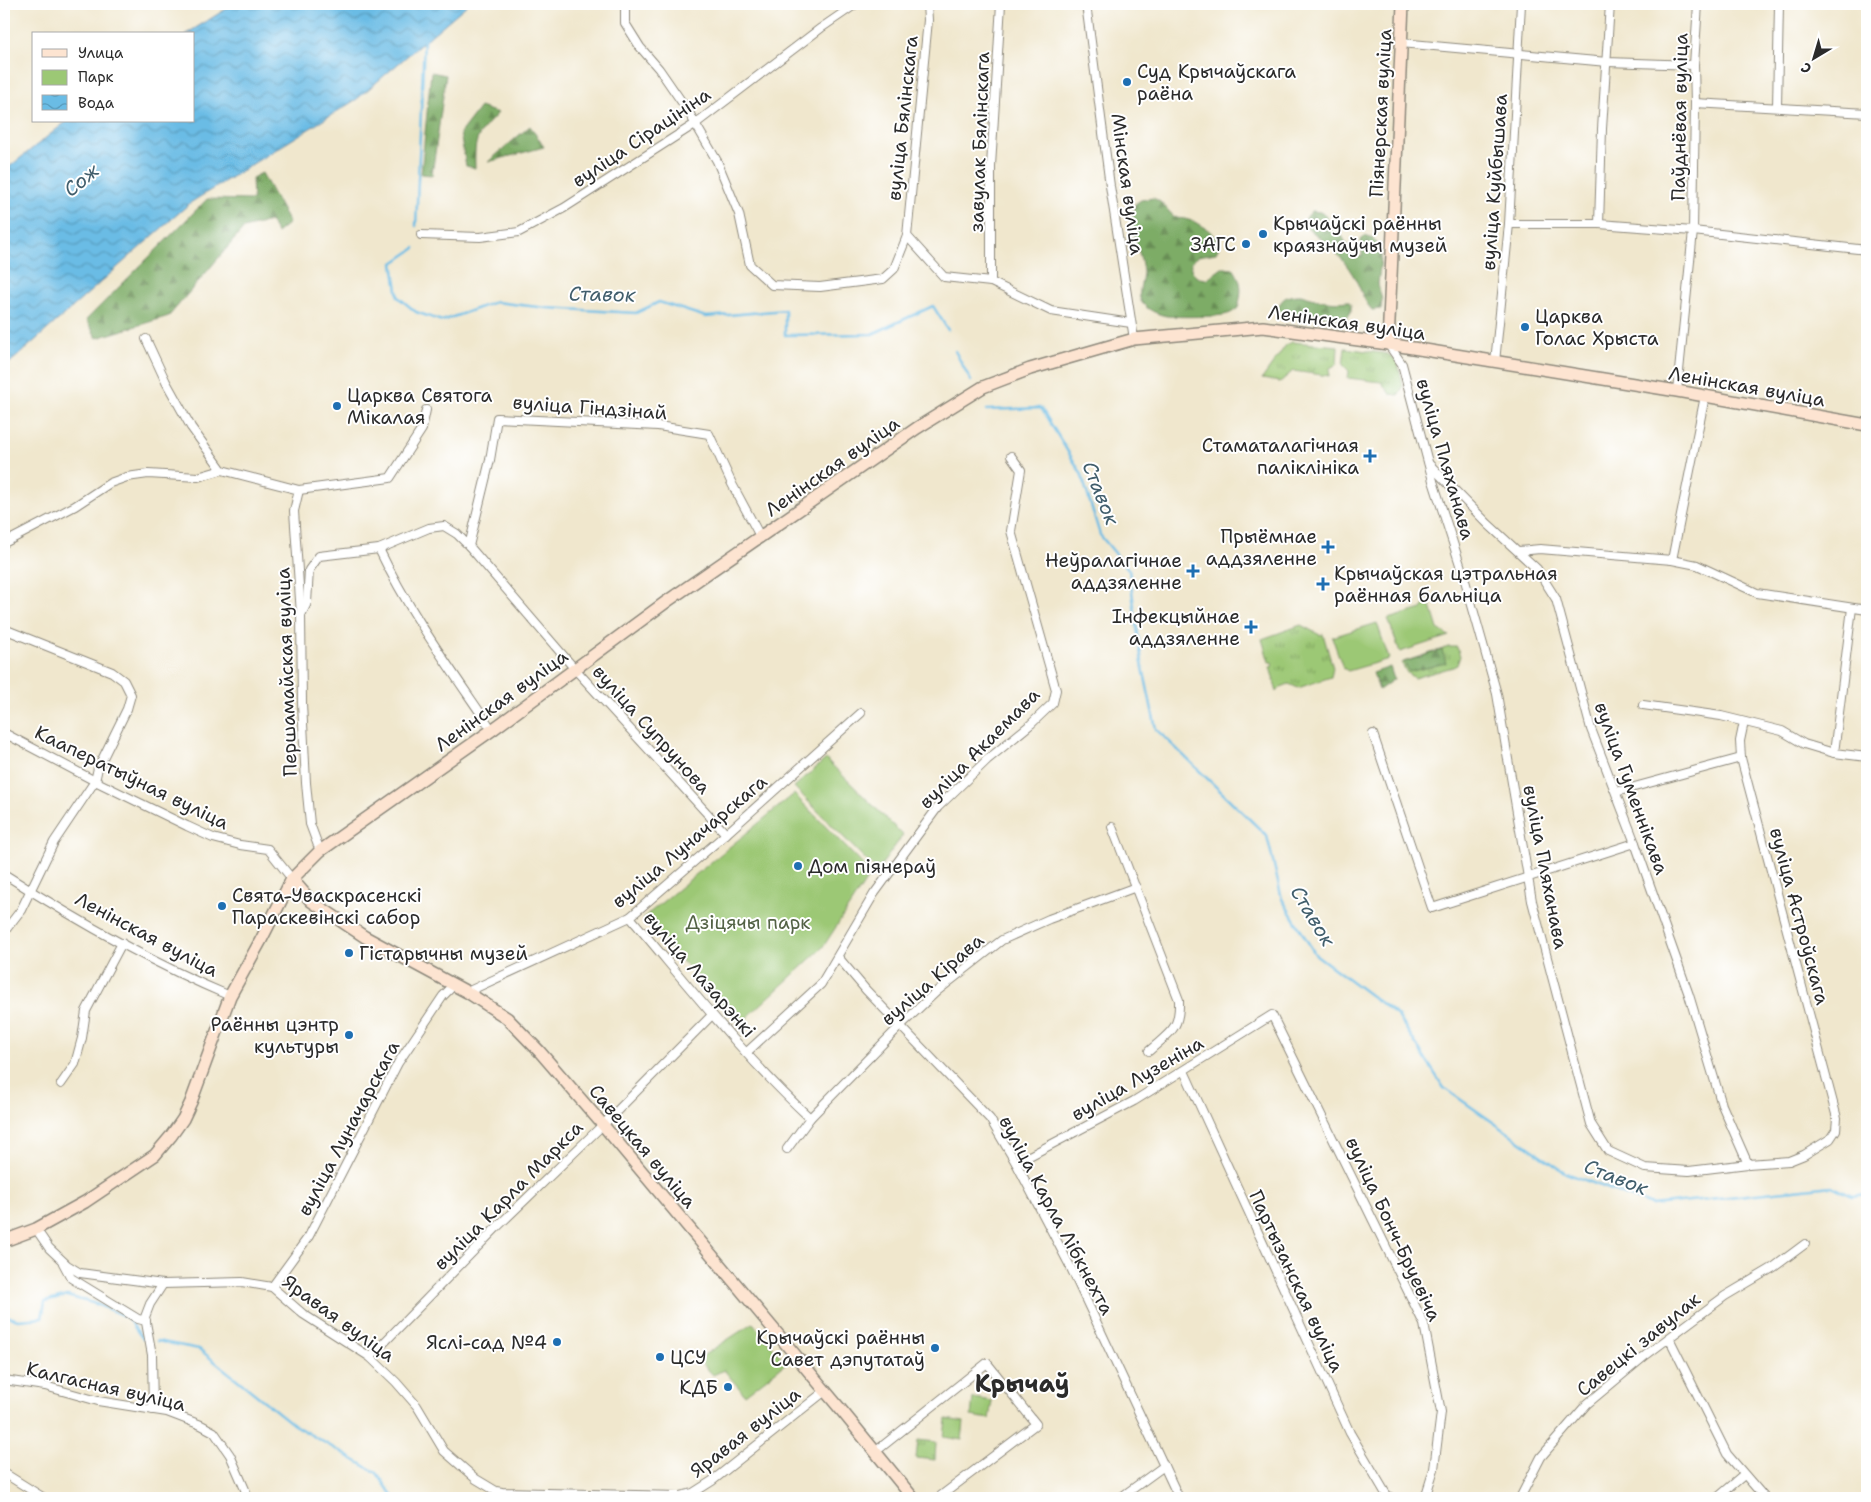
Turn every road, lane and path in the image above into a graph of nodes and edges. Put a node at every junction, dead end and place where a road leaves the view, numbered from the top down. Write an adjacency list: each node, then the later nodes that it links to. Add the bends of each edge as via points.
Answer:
1 (627, 4): 18 (street, via 625,23)
2 (856, 4): 18 (street, вуліца Сірацініна)
3 (927, 4): 23 (street, вуліца Бялінскага)
4 (1001, 4): 25 (street, завулак Бялінскага, via 991,166)
5 (1086, 4): 26 (street, Мінская вуліца)
6 (1403, 4): 11 (main road, Піянерская вуліца)
7 (1521, 4): 12 (street, вуліца Куйбышава)
8 (1610, 4): 13 (street)
9 (1698, 4): 14 (street, Паўднёвая вуліца)
10 (1779, 4): 16 (street)
11 (1401, 43): 12 (street); 29 (main road, Піянерская вуліца)
12 (1518, 53): 13 (street); 19 (street, вуліца Куйбышава)
13 (1607, 62): 14 (street); 20 (street)
14 (1694, 65): 15 (street, Паўднёвая вуліца)
15 (1695, 103): 16 (street); 21 (street, Паўднёвая вуліца)
16 (1776, 107): 17 (street)
17 (1867, 113)
18 (695, 124): 22 (street, вуліца Сірацініна, via 564,208 520,232 480,237); 23 (street, вуліца Бялінскага, via 730,189 750,265 772,285 820,287 883,279 894,269)
19 (1509, 224): 20 (street); 30 (street, вуліца Куйбышава)
20 (1599, 224): 21 (street)
21 (1693, 231): 24 (street); 31 (street, Паўднёвая вуліца)
22 (422, 236)
23 (907, 236): 25 (street, via 944,277)
24 (1867, 250)
25 (991, 282): 26 (street, via 1051,311)
26 (1131, 323): 28 (street, Мінская вуліца)
27 (146, 338): 37 (street, via 183,414)
28 (1134, 339): 29 (main road, Ленінская вуліца, via 1263,327); 39 (main road, Ленінская вуліца, via 1038,366 983,387 917,428)
29 (1388, 344): 30 (main road, Ленінская вуліца); 36 (street, вуліца Пляханава, via 1402,364)
30 (1495, 362): 31 (main road, Ленінская вуліца)
31 (1677, 391): 32 (main road, Ленінская вуліца)
32 (1704, 396): 34 (main road, Ленінская вуліца); 44 (street)
33 (426, 410): 38 (street, via 422,429 390,478)
34 (1867, 424)
35 (1011, 456): 73 (street, вуліца Акаемава, via 1021,470 1011,531 1056,690 1053,703 938,807 874,894)
36 (1427, 462): 43 (street, вуліца Гуменнікава); 67 (street, вуліца Пляханава, via 1497,694)
37 (222, 470): 38 (street); 40 (street, via 198,477 148,474 127,477 110,483 76,506)
38 (300, 490): 47 (street, Першамайская вуліца, via 294,511)
39 (761, 538): 41 (street, вуліца Гіндзінай, via 709,434 658,426 497,418); 49 (main road, Ленінская вуліца)
40 (4, 543)
41 (469, 546): 42 (street, via 444,526 429,528); 49 (street, вуліца Супрунова)
42 (379, 549): 47 (street, via 319,556 309,570 307,604); 53 (street, via 436,649)
43 (1519, 551): 44 (street, via 1540,549); 60 (street, вуліца Гуменнікава, via 1537,568 1556,599 1591,729)
44 (1672, 560): 45 (street, via 1704,568 1757,593)
45 (1852, 608): 46 (street); 56 (street)
46 (1867, 610)
47 (300, 614): 64 (street, Першамайская вуліца, via 306,782 310,824)
48 (4, 628): 59 (street, via 112,672 124,681 131,695 127,710 98,768)
49 (574, 668): 53 (main road, Ленінская вуліца); 62 (street, вуліца Супрунова)
50 (1643, 705): 52 (street)
51 (861, 713): 62 (street, вуліца Луначарскага)
52 (1744, 722): 56 (street, via 1782,731 1804,744); 58 (street, вуліца Астроўскага)
53 (492, 730): 64 (main road, Ленінская вуліца)
54 (4, 733): 59 (street, Кааператыўная вуліца)
55 (1372, 734): 67 (street, via 1432,908)
56 (1834, 753): 57 (street)
57 (1867, 757)
58 (1741, 758): 60 (street); 85 (street, вуліца Астроўскага)
59 (95, 781): 66 (street, Кааператыўная вуліца, via 213,838 268,849); 69 (street, via 54,842)
60 (1616, 792): 63 (street, вуліца Гуменнікава)
61 (1112, 827): 68 (street)
62 (726, 834): 70 (street, вуліца Луначарскага)
63 (1635, 843): 67 (street); 89 (street, вуліца Гуменнікава, via 1689,995 1722,1106)
64 (320, 851): 66 (main road, Ленінская вуліца)
65 (4, 874): 69 (street, Ленінская вуліца)
66 (292, 879): 74 (main road, Савецкая вуліца, via 311,901 366,938); 76 (main road, Ленінская вуліца)
67 (1528, 879): 89 (street, вуліца Пляханава, via 1591,1124 1608,1151 1645,1168 1689,1171)
68 (1136, 887): 79 (street, вуліца Кірава, via 1002,940 937,991); 80 (street, via 1179,1000 1180,1016 1175,1027)
69 (31, 891): 71 (street); 72 (street, Ленінская вуліца)
70 (630, 917): 75 (street, вуліца Луначарскага); 77 (street, вуліца Лазарэнкі)
71 (4, 932)
72 (122, 943): 76 (street, Ленінская вуліца, via 181,976); 83 (street, via 86,1011 75,1064)
73 (838, 957): 79 (street, вуліца Карла Лібкнехта); 81 (street, вуліца Акаемава, via 822,984)
74 (454, 985): 75 (main road, Савецкая вуліца); 95 (street, вуліца Луначарскага, via 443,996 398,1063 309,1236)
75 (467, 992): 86 (main road, Савецкая вуліца, via 507,1018)
76 (230, 996): 90 (main road, via 191,1102 171,1136 148,1160 85,1202)
77 (712, 1015): 81 (street, вуліца Лазарэнкі); 86 (street, вуліца Карла Маркса)
78 (1272, 1015): 82 (street, вуліца Лузеніна); 115 (street, вуліца Бонч-Бруевіча, via 1424,1324 1441,1412 1434,1469)
79 (900, 1026): 84 (street, вуліца Кірава); 88 (street, вуліца Карла Лібкнехта, via 990,1119)
80 (1149, 1051)
81 (747, 1052): 84 (street, вуліца Лазарэнкі)
82 (1184, 1071): 88 (street, вуліца Лузеніна); 106 (street, Партызанская вуліца, via 1350,1433)
83 (60, 1084)
84 (810, 1118): 87 (street, вуліца Кірава)
85 (1837, 1118): 89 (street, вуліца Пляханава, via 1836,1130 1830,1139 1804,1155 1789,1161)
86 (603, 1125): 98 (street, вуліца Карла Маркса, via 496,1228); 100 (main road, Савецкая вуліца)
87 (787, 1149)
88 (1016, 1163): 103 (street, вуліца Карла Лібкнехта, via 1071,1268)
89 (1748, 1164)
90 (36, 1229): 91 (main road); 93 (street, Яравая вуліца)
91 (4, 1240)
92 (1805, 1244): 97 (street, Савецкі завулак, via 1725,1296)
93 (61, 1259): 94 (street, Яравая вуліца, via 80,1273); 96 (street, via 71,1278)
94 (163, 1284): 95 (street, Яравая вуліца, via 242,1282); 96 (street, via 150,1304)
95 (272, 1287): 98 (street, Яравая вуліца, via 303,1314)
96 (146, 1321): 101 (street, via 152,1355)
97 (1669, 1338): 105 (street, via 1728,1454); 116 (street, Савецкі завулак, via 1587,1404 1541,1457)
98 (370, 1357): 107 (street, Яравая вуліца, via 416,1406 444,1451 476,1479 496,1491)
99 (4, 1380): 101 (street, Калгасная вуліца)
100 (825, 1391): 102 (main road, Савецкая вуліца); 107 (street, Яравая вуліца, via 712,1481)
101 (153, 1410): 109 (street, Калгасная вуліца, via 167,1412 214,1432 230,1455)
102 (875, 1452): 110 (main road, Савецкая вуліца); 111 (street, via 987,1363 1036,1424)
103 (1164, 1466): 112 (street); 113 (street, вуліца Карла Лібкнехта)
104 (4, 1473): 108 (street)
105 (1744, 1475): 117 (street); 118 (street)
106 (1388, 1496): 114 (street)
107 (680, 1497)
108 (44, 1498)
109 (247, 1498)
110 (913, 1498)
111 (938, 1498)
112 (1120, 1498)
113 (1179, 1498)
114 (1378, 1498)
115 (1426, 1498)
116 (1520, 1498)
117 (1717, 1498)
118 (1765, 1498)

